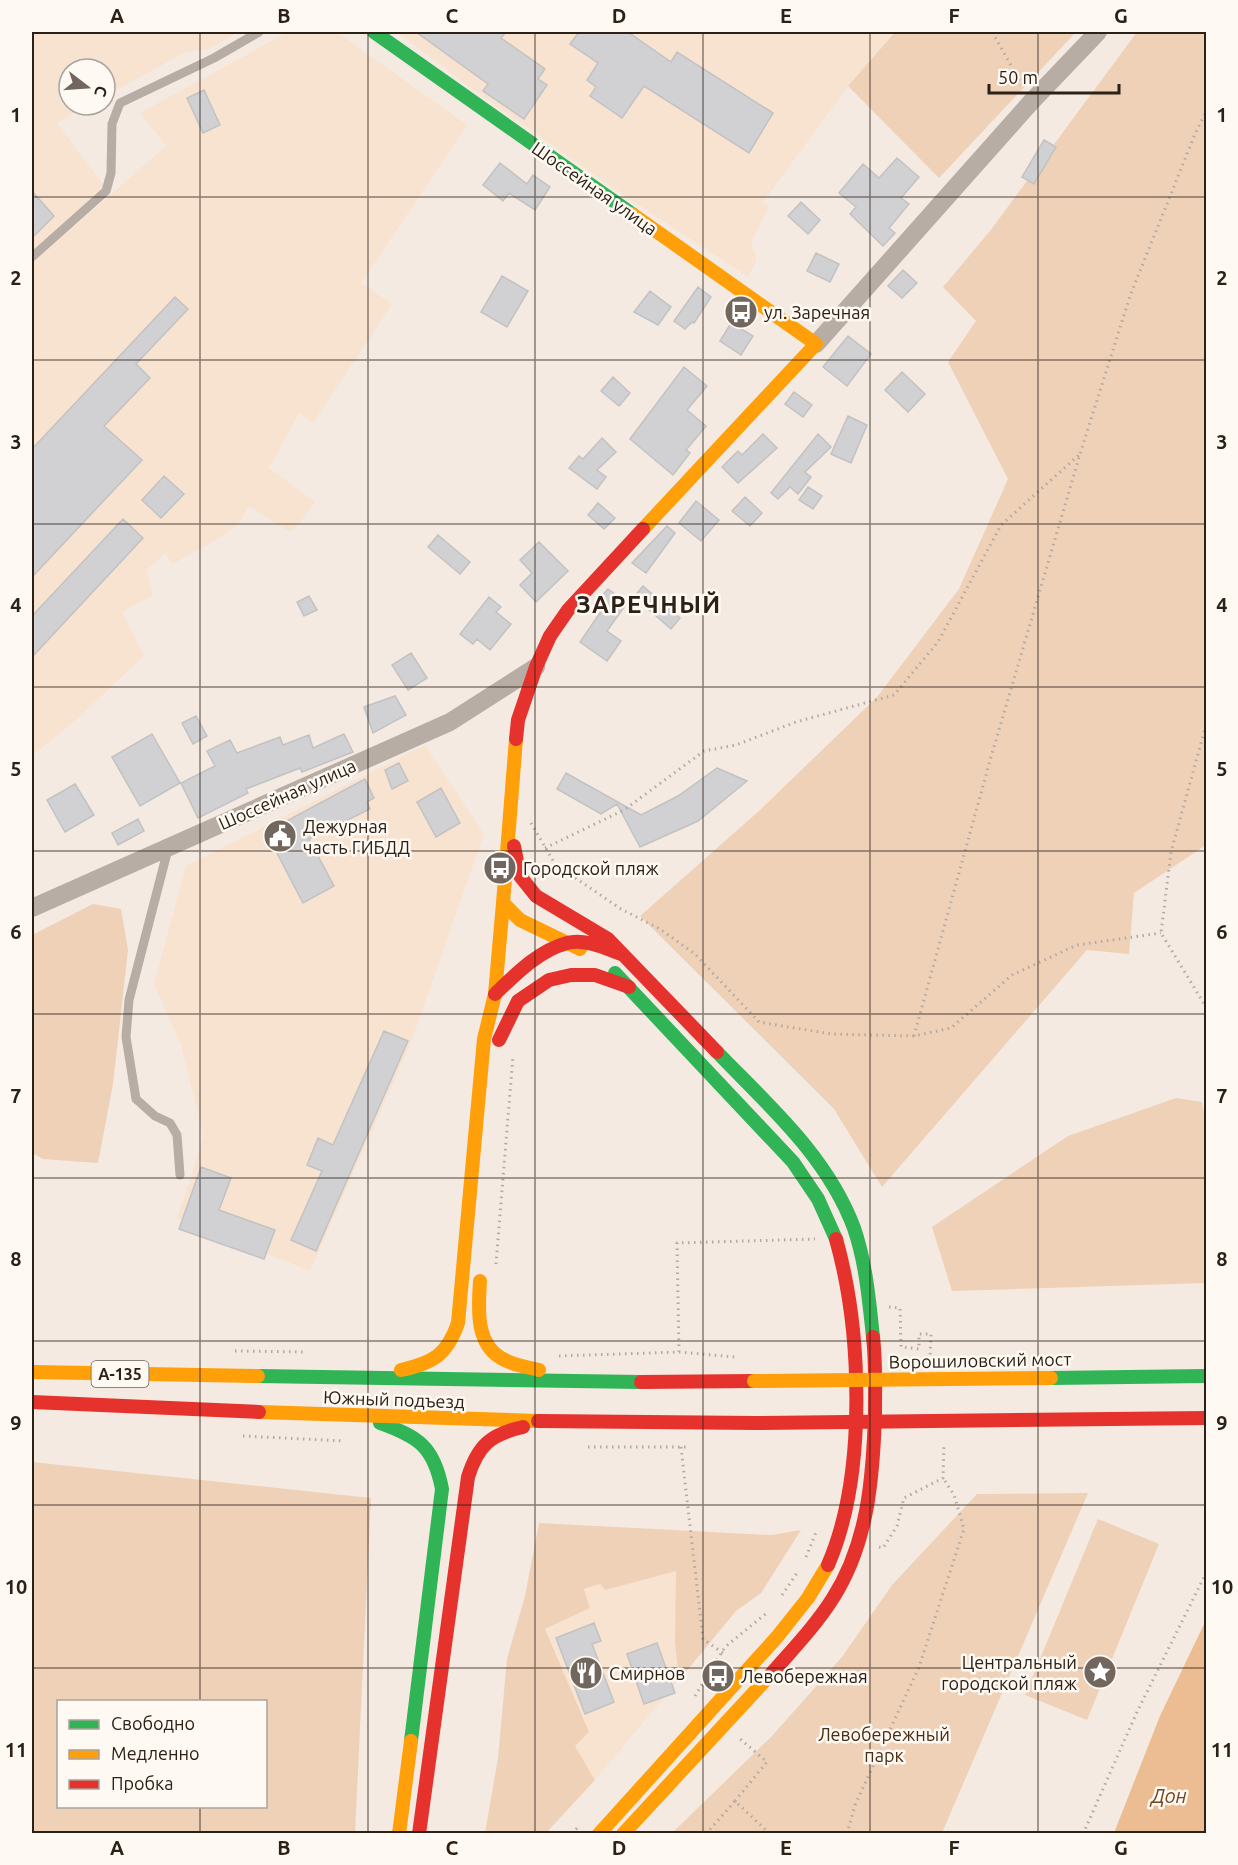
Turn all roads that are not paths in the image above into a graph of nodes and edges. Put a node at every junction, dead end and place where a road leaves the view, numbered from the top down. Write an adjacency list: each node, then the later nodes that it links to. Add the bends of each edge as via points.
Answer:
1 (259, 32): 4 (lane, via 120,103 112,124 111,173 106,192)
2 (374, 32): 5 (main road, Шоссейная улица)
3 (1098, 32): 5 (street)
4 (32, 257)
5 (816, 344): 6 (main road, via 568,610)
6 (536, 667): 7 (main road, via 518,720); 8 (street, Шоссейная улица, via 450,722)
7 (510, 828): 9 (main road); 12 (main road, via 520,876 536,896 589,926)
8 (169, 846): 10 (street, Шоссейная улица); 15 (lane, via 129,1000 126,1037 136,1099 170,1123 177,1135)
9 (503, 903): 11 (main road, via 520,920); 14 (main road)
10 (32, 908)
11 (568, 942): 12 (main road, via 594,944); 13 (main road, via 603,963); 14 (main road, via 525,965)
12 (621, 954): 29 (main road, via 802,1140 834,1185 854,1229 866,1275 874,1341 875,1401 873,1471 864,1524 855,1555 833,1598 721,1730)
13 (628, 987): 14 (main road, via 595,975 549,980 518,1001 499,1046); 28 (main road, via 787,1154 816,1194 836,1237 850,1302 854,1467 846,1516 834,1552 815,1588 712,1712)
14 (495, 994): 19 (main road, via 484,1039 454,1338 436,1360)
15 (180, 1175)
16 (481, 1266): 21 (main road, via 477,1313 485,1344 504,1360)
17 (32, 1372): 19 (main road, Южный подъезд / А-135)
18 (1206, 1376): 20 (main road, Ворошиловский мост, bridge)
19 (363, 1377): 21 (main road, Южный подъезд / А-135)
20 (754, 1380): 21 (main road, Южный подъезд)
21 (581, 1381)
22 (32, 1402): 23 (main road, Южный подъезд / А-135)
23 (361, 1417): 25 (main road, Южный подъезд / А-135); 26 (main road, via 401,1430 428,1447 439,1468 442,1489)
24 (1206, 1418): 25 (main road, Южный подъезд, bridge)
25 (579, 1422): 27 (main road, via 505,1430 481,1447 470,1467)
26 (399, 1833)
27 (421, 1833)
28 (599, 1833)
29 (623, 1833)

